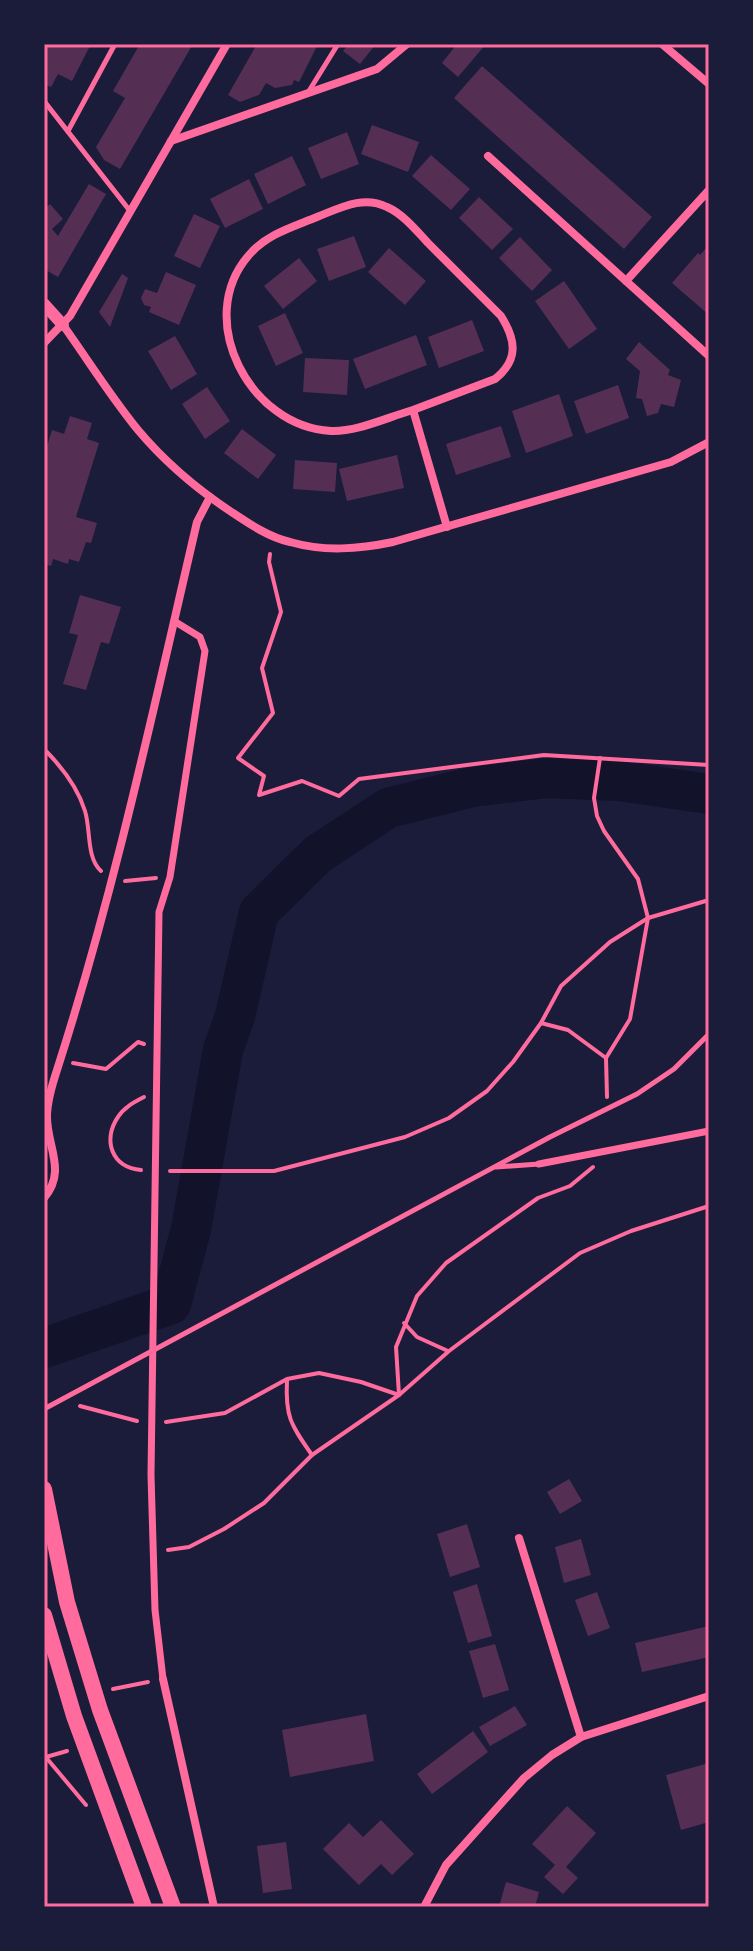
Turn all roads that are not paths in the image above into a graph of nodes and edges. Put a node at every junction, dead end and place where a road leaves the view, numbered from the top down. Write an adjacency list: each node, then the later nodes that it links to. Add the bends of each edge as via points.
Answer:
1 (115, 44): 9 (lane)
2 (227, 44): 10 (street)
3 (338, 44): 7 (lane)
4 (407, 44): 7 (street, via 377,69)
5 (662, 44): 6 (street)
6 (709, 84)
7 (308, 93): 10 (street)
8 (44, 101): 9 (lane)
9 (68, 131): 13 (lane)
10 (171, 141): 13 (street)
11 (488, 156): 14 (street)
12 (709, 190): 14 (street)
13 (131, 211): 16 (street)
14 (626, 281): 18 (street)
15 (44, 304): 16 (street)
16 (63, 325): 17 (street); 21 (street, via 137,429)
17 (44, 343)
18 (709, 356)
19 (413, 410): 19 (street, via 334,431 303,426 263,402 242,370 226,319 232,281 250,253 273,235 355,203 380,204 402,217 501,316 513,347 504,372 495,379); 22 (street)
20 (709, 442): 22 (street, via 671,462)
21 (210, 497): 22 (street, via 278,538 326,549 371,546); 23 (street, via 197,522)
22 (447, 527)
23 (174, 621): 28 (street, via 108,900 51,1086 46,1119 56,1170); 33 (street, via 200,637 205,651 170,877 159,912 151,1475)
24 (709, 1034): 27 (lane, via 659,1080)
25 (709, 1131): 26 (street)
26 (539, 1164): 27 (lane)
27 (493, 1168): 29 (lane)
28 (44, 1198)
29 (44, 1409)
30 (44, 1489): 37 (highway, via 67,1602 100,1710)
31 (519, 1538): 35 (street)
32 (44, 1615): 36 (highway, via 74,1716)
33 (163, 1679): 38 (street)
34 (709, 1696): 35 (street)
35 (581, 1737): 39 (street, via 524,1778 446,1865)
36 (144, 1907)
37 (173, 1907)
38 (214, 1907)
39 (424, 1907)

